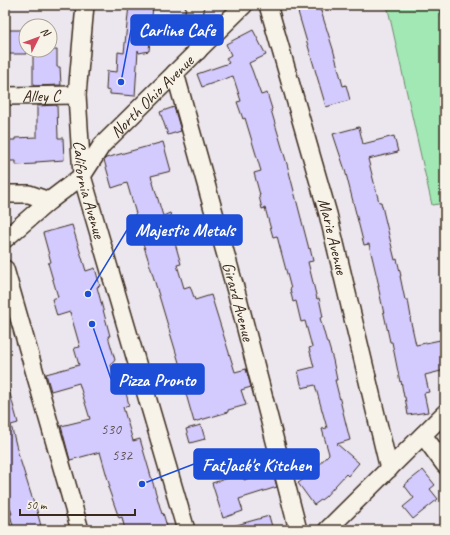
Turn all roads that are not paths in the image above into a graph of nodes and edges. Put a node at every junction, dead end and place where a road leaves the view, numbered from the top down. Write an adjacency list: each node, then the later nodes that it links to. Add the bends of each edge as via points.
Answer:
1 (85, 5): 7 (street, California Avenue)
2 (195, 5): 5 (street, via 193,32)
3 (244, 5): 5 (street, North Ohio Avenue)
4 (268, 5): 17 (street, Marie Avenue, via 328,214)
5 (198, 51): 6 (street, North Ohio Avenue)
6 (175, 73): 9 (street, North Ohio Avenue, via 102,146); 20 (street, Girard Avenue, via 239,302)
7 (77, 95): 8 (street, Alley C); 9 (street, California Avenue)
8 (5, 96)
9 (82, 176): 11 (street, North Ohio Avenue); 19 (street, California Avenue)
10 (5, 194): 11 (street, via 29,194)
11 (49, 201): 12 (street, North Ohio Avenue)
12 (5, 239)
13 (5, 269): 18 (street)
14 (445, 413): 15 (street)
15 (423, 435): 16 (street); 17 (street)
16 (445, 465)
17 (389, 469): 21 (street)
18 (80, 530)
19 (186, 530)
20 (298, 530)
21 (327, 530)

